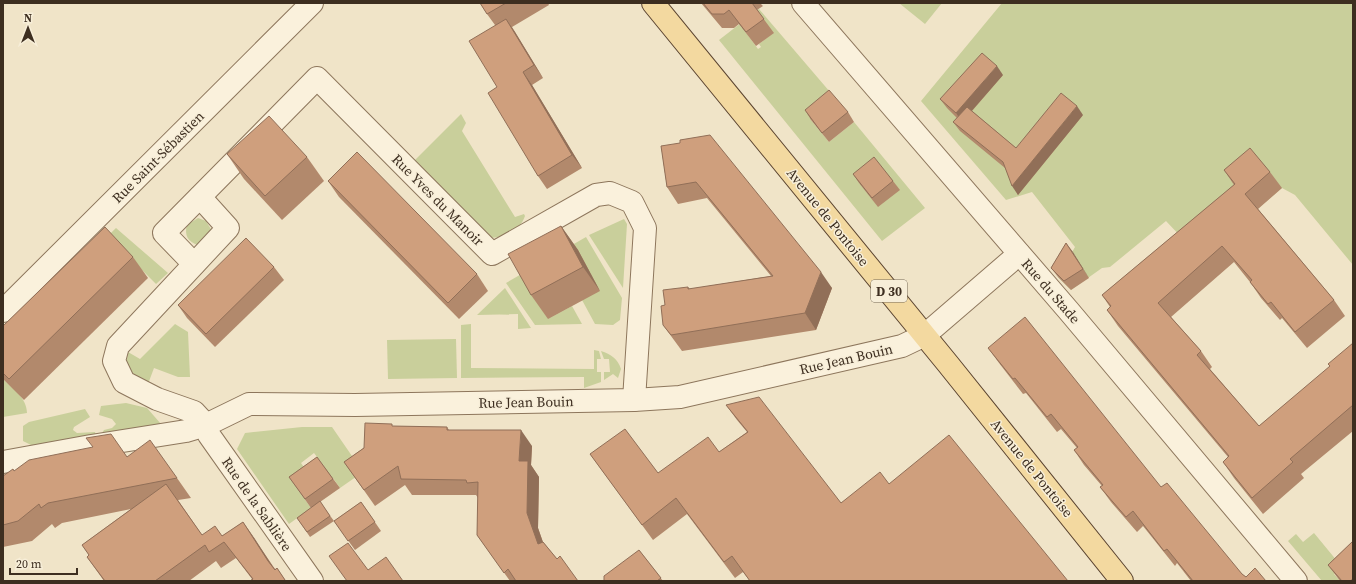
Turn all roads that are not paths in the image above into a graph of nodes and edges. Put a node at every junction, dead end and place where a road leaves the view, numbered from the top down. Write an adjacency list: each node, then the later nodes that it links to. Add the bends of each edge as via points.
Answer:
1 (312, 3): 7 (street, Rue Saint-Sébastien)
2 (653, 3): 8 (main road, Avenue de Pontoise / D 30)
3 (802, 3): 5 (street, Rue du Stade)
4 (200, 196): 6 (street, via 228,228); 6 (street, Rue Yves du Manoir, via 164,232); 9 (street, Rue Yves du Manoir, via 317,78 492,254 596,195 610,193 632,202 645,228)
5 (1019, 254): 8 (street, Rue Jean Bouin); 14 (street, Rue du Stade)
6 (194, 264): 10 (street, via 118,346 114,362 124,382 157,399 194,412)
7 (3, 311)
8 (925, 335): 9 (street, Rue Jean Bouin, via 902,346 680,397); 13 (main road, Avenue de Pontoise / D 30)
9 (634, 400): 10 (street, Rue Jean Bouin, via 356,405 249,404)
10 (206, 425): 11 (street, Rue Jean Bouin, via 186,431); 12 (street, Rue de la Sablière, via 209,435)
11 (3, 462)
12 (312, 581)
13 (1122, 581)
14 (1296, 581)

